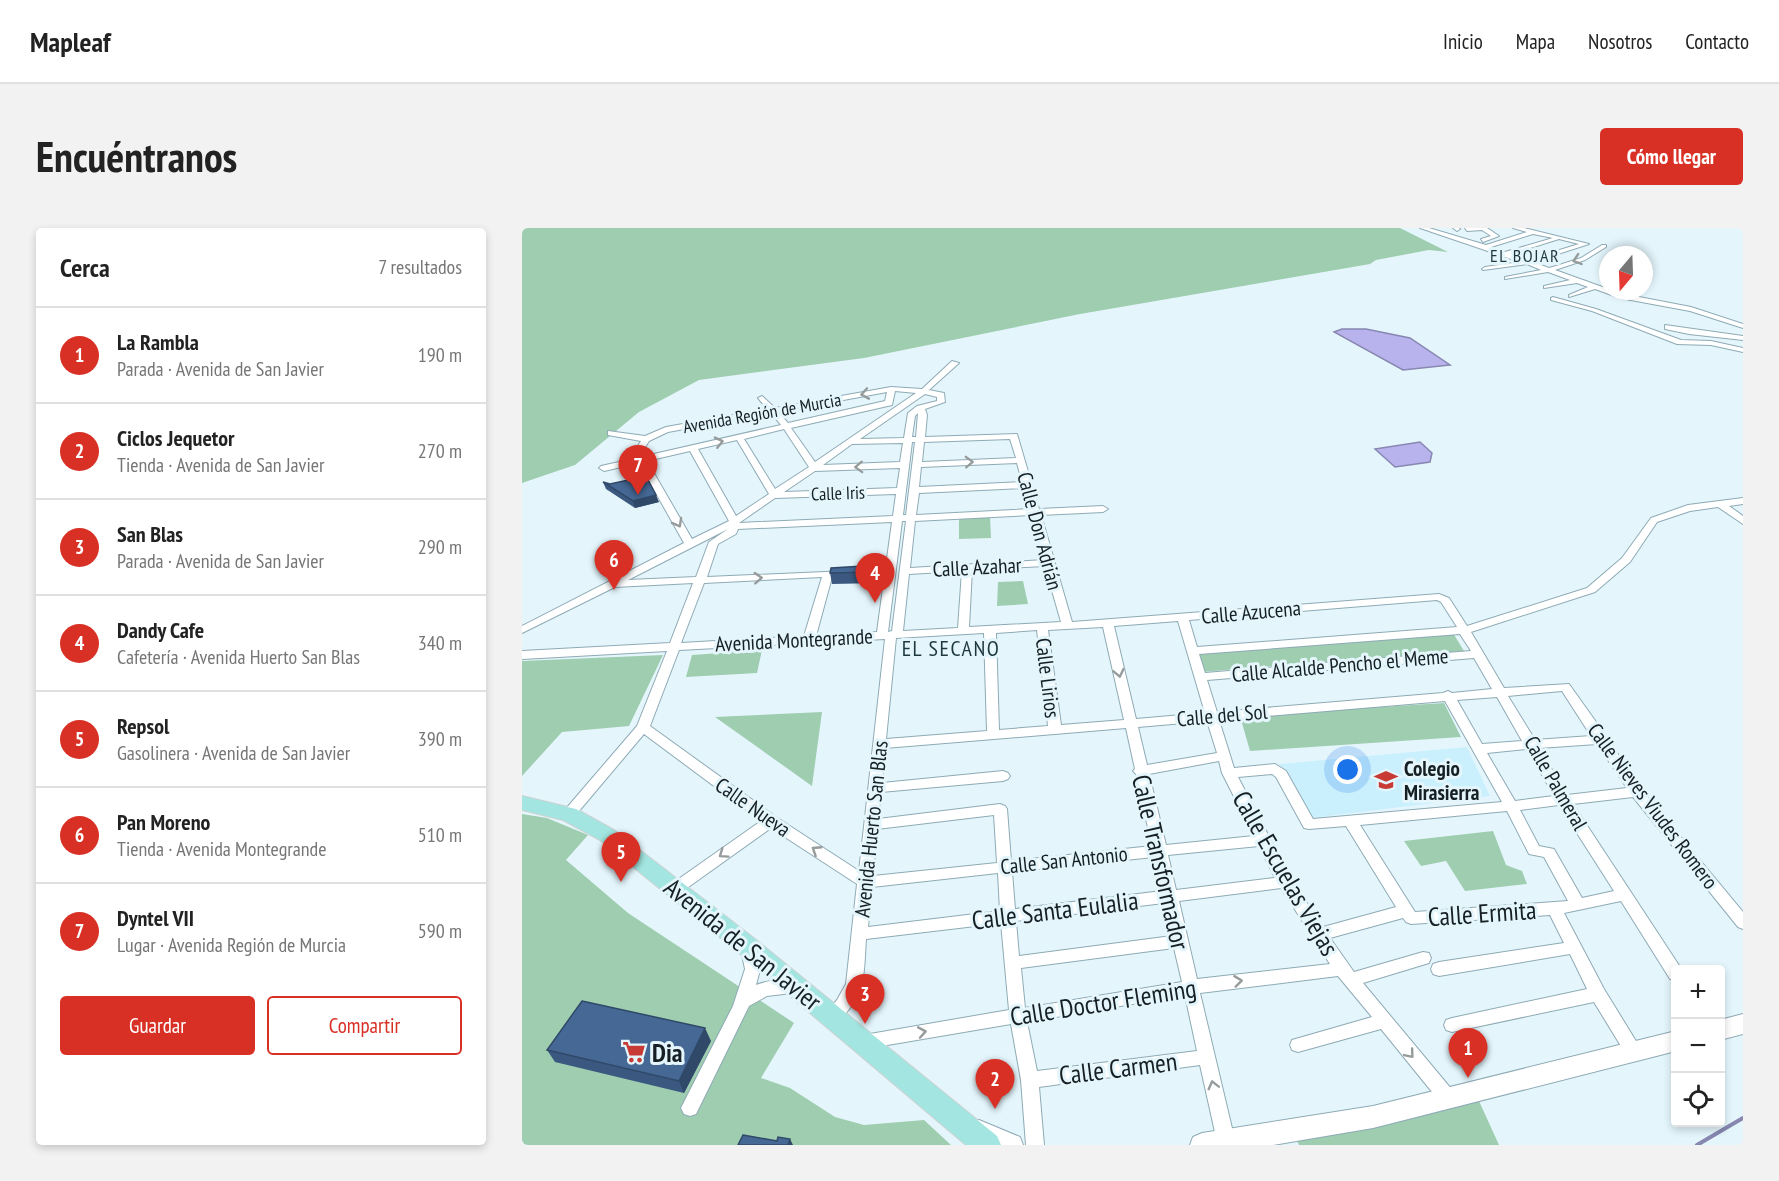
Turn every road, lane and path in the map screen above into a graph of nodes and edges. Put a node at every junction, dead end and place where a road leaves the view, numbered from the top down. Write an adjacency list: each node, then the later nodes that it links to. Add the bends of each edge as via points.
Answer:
1 (1423, 228): 5 (street)
2 (1461, 228): 3 (street); 5 (street); 8 (street)
3 (1483, 228): 8 (street, via 1496,236)
4 (1516, 228): 6 (street)
5 (1440, 232): 8 (street)
6 (1531, 232): 7 (street); 10 (street)
7 (1557, 238): 9 (street); 11 (street)
8 (1473, 241): 10 (street)
9 (1586, 244): 12 (street); 14 (street, one-way to 14, via 1604,246 1595,254)
10 (1483, 248): 11 (street)
11 (1502, 255): 12 (street)
12 (1525, 263): 13 (street); 14 (street)
13 (1485, 269)
14 (1548, 270): 15 (street); 16 (street)
15 (1507, 278)
16 (1577, 281): 17 (street); 18 (street)
17 (1546, 287)
18 (1594, 287): 19 (street); 21 (street, via 1627,298 1691,309)
19 (1571, 296)
20 (1552, 299): 24 (street, via 1680,342)
21 (1743, 326)
22 (1668, 327): 23 (street)
23 (1743, 338)
24 (1743, 350)
25 (954, 363): 27 (street)
26 (891, 389): 27 (street, Avenida Región de Murcia); 30 (street, Avenida Región de Murcia, one-way to 30); 31 (street, via 889,403)
27 (922, 392): 29 (street, via 940,395 941,402); 37 (street)
28 (762, 398): 30 (street)
29 (921, 408): 35 (street, Avenida Huerto San Blas, via 911,416); 36 (street, Avenida Huerto San Blas)
30 (774, 411): 31 (street); 34 (street, Avenida Región de Murcia, via 666,430)
31 (786, 426): 33 (street); 44 (street)
32 (611, 433): 34 (street)
33 (739, 437): 38 (street, one-way to 33); 48 (street)
34 (646, 439): 39 (street, via 638,452)
35 (908, 440): 36 (street); 37 (street); 41 (street, Avenida Huerto San Blas)
36 (920, 440): 40 (street, Calle Don Adrián, via 1014,436); 42 (street, Avenida Huerto San Blas)
37 (852, 442): 44 (street)
38 (693, 448): 39 (street); 56 (street)
39 (642, 460): 43 (street); 57 (street, one-way to 57, via 647,478)
40 (1021, 460): 42 (street, one-way to 40); 45 (street, Calle Don Adrián)
41 (904, 465): 44 (street, one-way to 44); 47 (street, Avenida Huerto San Blas)
42 (917, 465): 46 (street, Avenida Huerto San Blas)
43 (604, 468)
44 (814, 468): 48 (street)
45 (1029, 485): 46 (street); 52 (street, Calle Don Adrián)
46 (914, 490): 53 (street, Avenida Huerto San Blas)
47 (901, 491): 48 (street, Calle Iris); 54 (street, Avenida Huerto San Blas)
48 (774, 495): 56 (street)
49 (1743, 501): 50 (street)
50 (1719, 503): 55 (street); 72 (street, via 1653,520 1626,560 1591,590)
51 (1103, 509): 52 (street)
52 (1035, 512): 53 (street); 58 (street, Calle Don Adrián)
53 (910, 517): 54 (street); 60 (street, Avenida Huerto San Blas)
54 (897, 518): 56 (street); 74 (street, Avenida Huerto San Blas, via 885,571)
55 (1743, 521)
56 (734, 524): 57 (street); 63 (street, via 726,537 714,542)
57 (690, 545): 64 (street)
58 (1050, 563): 59 (street, Calle Azahar); 68 (street, Calle Don Adrián)
59 (967, 567): 60 (street, Calle Azahar); 73 (street)
60 (904, 571): 74 (street, Avenida Huerto San Blas)
61 (859, 572): 62 (street)
62 (828, 574): 63 (street, one-way to 62); 75 (street)
63 (700, 580): 64 (street); 76 (street)
64 (612, 585): 70 (street)
65 (1435, 597): 66 (street, Calle Azucena); 72 (street, Calle Palmeral, via 1446,600)
66 (1183, 618): 67 (street, Calle Azucena); 77 (street, Calle Escuelas Viejas)
67 (1108, 623): 68 (street, Calle Azucena); 85 (street, Calle Transformador, one-way to 85)
68 (1067, 625): 69 (street, Avenida Montegrande)
69 (1042, 627): 71 (street, Avenida Montegrande); 87 (street, Calle Lirios)
70 (522, 630)
71 (990, 630): 73 (street, Avenida Montegrande); 88 (street)
72 (1464, 630): 77 (street); 78 (street, Calle Palmeral)
73 (963, 631): 74 (street, Avenida Montegrande)
74 (890, 635): 75 (street, Avenida Montegrande); 90 (street, Avenida Huerto San Blas)
75 (809, 639): 76 (street, Avenida Montegrande)
76 (674, 647): 79 (street, Avenida Montegrande); 86 (street)
77 (1193, 651): 80 (street, Calle Escuelas Viejas)
78 (1479, 654): 80 (street, Calle Alcalde Pencho el Meme); 82 (street, Calle Palmeral)
79 (522, 655)
80 (1200, 677): 84 (street, Calle Escuelas Viejas)
81 (1565, 687): 82 (street, Calle del Sol); 89 (street, Calle Nieves Viudes Romero)
82 (1499, 690): 83 (street, Calle del Sol); 91 (street, Calle Palmeral)
83 (1448, 695): 84 (street, Calle del Sol); 92 (street)
84 (1212, 717): 85 (street, Calle del Sol); 93 (street, Calle Escuelas Viejas)
85 (1129, 724): 87 (street, Calle del Sol); 94 (street, Calle Transformador)
86 (643, 727): 102 (street); 103 (street, Calle Nueva)
87 (1054, 730): 88 (street, Calle del Sol)
88 (993, 735): 90 (street, Calle del Sol)
89 (1602, 739): 91 (street); 98 (street, Calle Nieves Viudes Romero)
90 (880, 744): 97 (street, Avenida Huerto San Blas)
91 (1533, 744): 92 (street); 99 (street, Calle Palmeral)
92 (1478, 749): 101 (street)
93 (1224, 756): 94 (street); 95 (street, Calle Escuelas Viejas)
94 (1140, 771): 107 (street, Calle Transformador)
95 (1229, 773): 104 (street, via 1275,769 1309,824); 106 (street, Calle Escuelas Viejas)
96 (1003, 776): 97 (street)
97 (875, 788): 105 (street, Avenida Huerto San Blas)
98 (1636, 792): 99 (street); 118 (street, Calle Nieves Viudes Romero)
99 (1563, 800): 101 (street); 113 (street, Calle Palmeral)
100 (522, 803): 102 (main road, Avenida de San Javier)
101 (1511, 806): 104 (street); 114 (street, via 1534,850 1549,853)
102 (569, 814): 111 (main road, Avenida de San Javier, via 607,835)
103 (771, 821): 109 (street, Calle Nueva, one-way to 103); 111 (street, one-way to 111)
104 (1350, 821): 117 (street)
105 (871, 825): 108 (street, via 1000,809); 109 (street, Avenida Huerto San Blas)
106 (1263, 840): 107 (street, Calle San Antonio); 110 (street, Calle Escuelas Viejas)
107 (1158, 850): 108 (street, Calle San Antonio); 112 (street, Calle Transformador)
108 (1004, 866): 109 (street, Calle San Antonio); 116 (street)
109 (865, 882): 119 (street, Avenida Huerto San Blas)
110 (1285, 882): 112 (street, Calle Santa Eulalia); 120 (street, Calle Escuelas Viejas)
111 (675, 889): 122 (main road, Avenida de San Javier)
112 (1168, 896): 116 (street, Calle Santa Eulalia); 121 (street, Calle Transformador)
113 (1624, 896): 114 (street, Calle Ermita); 126 (street, Calle Palmeral)
114 (1578, 905): 115 (street, Calle Ermita)
115 (1554, 909): 117 (street, Calle Ermita); 123 (street)
116 (1008, 915): 119 (street, Calle Santa Eulalia); 125 (street)
117 (1408, 915): 120 (street, Calle Ermita)
118 (1743, 923)
119 (860, 934): 133 (street, Avenida Huerto San Blas, via 854,984)
120 (1318, 935): 128 (street, Calle Escuelas Viejas)
121 (1179, 941): 125 (street); 130 (street, Calle Transformador)
122 (747, 946): 129 (main road, Avenida de San Javier); 132 (street, via 753,964)
123 (1575, 947): 127 (street); 131 (street)
124 (1423, 958): 128 (street, Calle Doctor Fleming)
125 (1012, 963): 134 (street)
126 (1671, 966)
127 (1439, 969)
128 (1347, 975): 130 (street, Calle Doctor Fleming, one-way to 128); 135 (street, Calle Escuelas Viejas)
129 (798, 987): 132 (street, via 764,989); 133 (main road, Avenida de San Javier)
130 (1190, 987): 134 (street, Calle Doctor Fleming); 143 (street, Calle Transformador)
131 (1598, 994): 137 (street); 142 (street)
132 (742, 1002): 146 (street)
133 (832, 1016): 139 (main road, Avenida de San Javier)
134 (1018, 1016): 139 (street, Calle Doctor Fleming, one-way to 134); 144 (street)
135 (1384, 1021): 141 (street); 145 (street, Calle Escuelas Viejas, one-way to 145)
136 (1743, 1024): 138 (main road)
137 (1452, 1025)
138 (1725, 1029)
139 (864, 1042): 147 (main road, Avenida de San Javier)
140 (1671, 1042): 142 (main road)
141 (1298, 1045)
142 (1633, 1051): 145 (main road)
143 (1206, 1057): 144 (street, Calle Carmen); 148 (street, Calle Transformador, one-way to 143)
144 (1030, 1080): 151 (street)
145 (1447, 1097): 148 (main road, via 1333,1125)
146 (690, 1108)
147 (958, 1120): 149 (main road); 150 (main road, Avenida de San Javier)
148 (1226, 1142): 152 (main road)
149 (987, 1145)
150 (1011, 1145)
151 (1035, 1145)
152 (1202, 1145)

